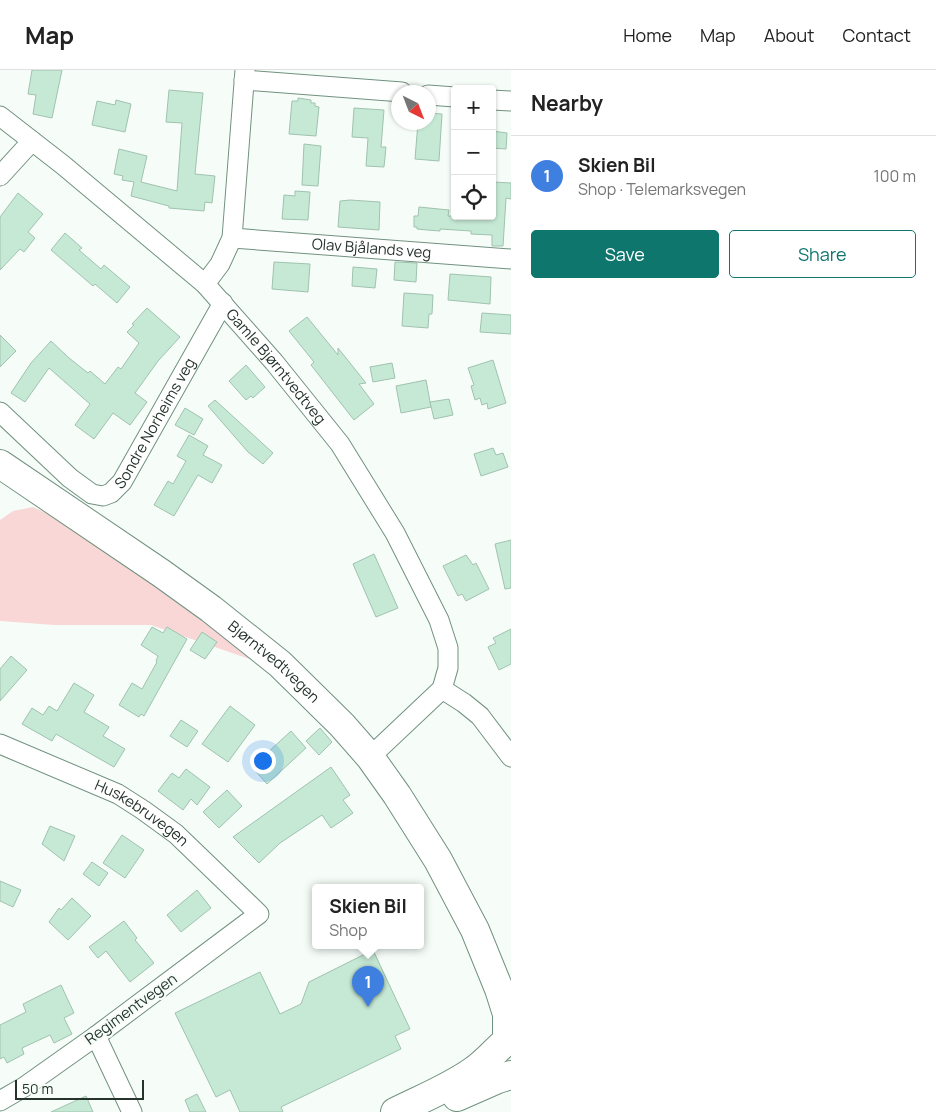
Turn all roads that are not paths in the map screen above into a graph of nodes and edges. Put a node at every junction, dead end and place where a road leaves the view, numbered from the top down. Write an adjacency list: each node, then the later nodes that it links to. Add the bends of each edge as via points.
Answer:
1 (244, 75): 2 (street); 10 (street)
2 (391, 91)
3 (436, 96): 4 (street)
4 (451, 97)
5 (496, 100): 6 (street)
6 (511, 101)
7 (0, 116): 8 (street, Gamle Bjørntvedtveg)
8 (32, 141): 9 (street); 12 (street, Gamle Bjørntvedtveg)
9 (0, 176)
10 (232, 238): 11 (street, Olav Bjålands veg); 12 (street, via 220,264)
11 (511, 259)
12 (205, 284): 13 (street, Gamle Bjørntvedtveg)
13 (223, 304): 14 (street, Sondre Norheims veg, via 122,482 111,493 103,496 92,494 70,478); 16 (street, Gamle Bjørntvedtveg, via 340,444 396,533 439,620 448,648 448,668)
14 (0, 412)
15 (3, 473): 18 (main road, Bjørntvedtvegen, via 162,573 248,637 311,694)
16 (442, 689): 18 (street); 19 (street, via 480,716)
17 (0, 744): 20 (street, Huskebruvegen, via 118,794 143,810 176,834)
18 (370, 757): 21 (main road, Bjørntvedtvegen, via 438,860)
19 (511, 757)
20 (259, 914): 23 (street, Regimentvegen)
21 (475, 930): 22 (main road, Bjørntvedtvegen); 24 (main road, Bjørntvedtvegen, via 507,1014)
22 (511, 984)
23 (96, 1036): 26 (street, Regimentvegen); 27 (street)
24 (508, 1042): 28 (main road, via 472,1072)
25 (511, 1075): 29 (main road)
26 (0, 1100)
27 (132, 1112)
28 (395, 1112)
29 (424, 1112)

